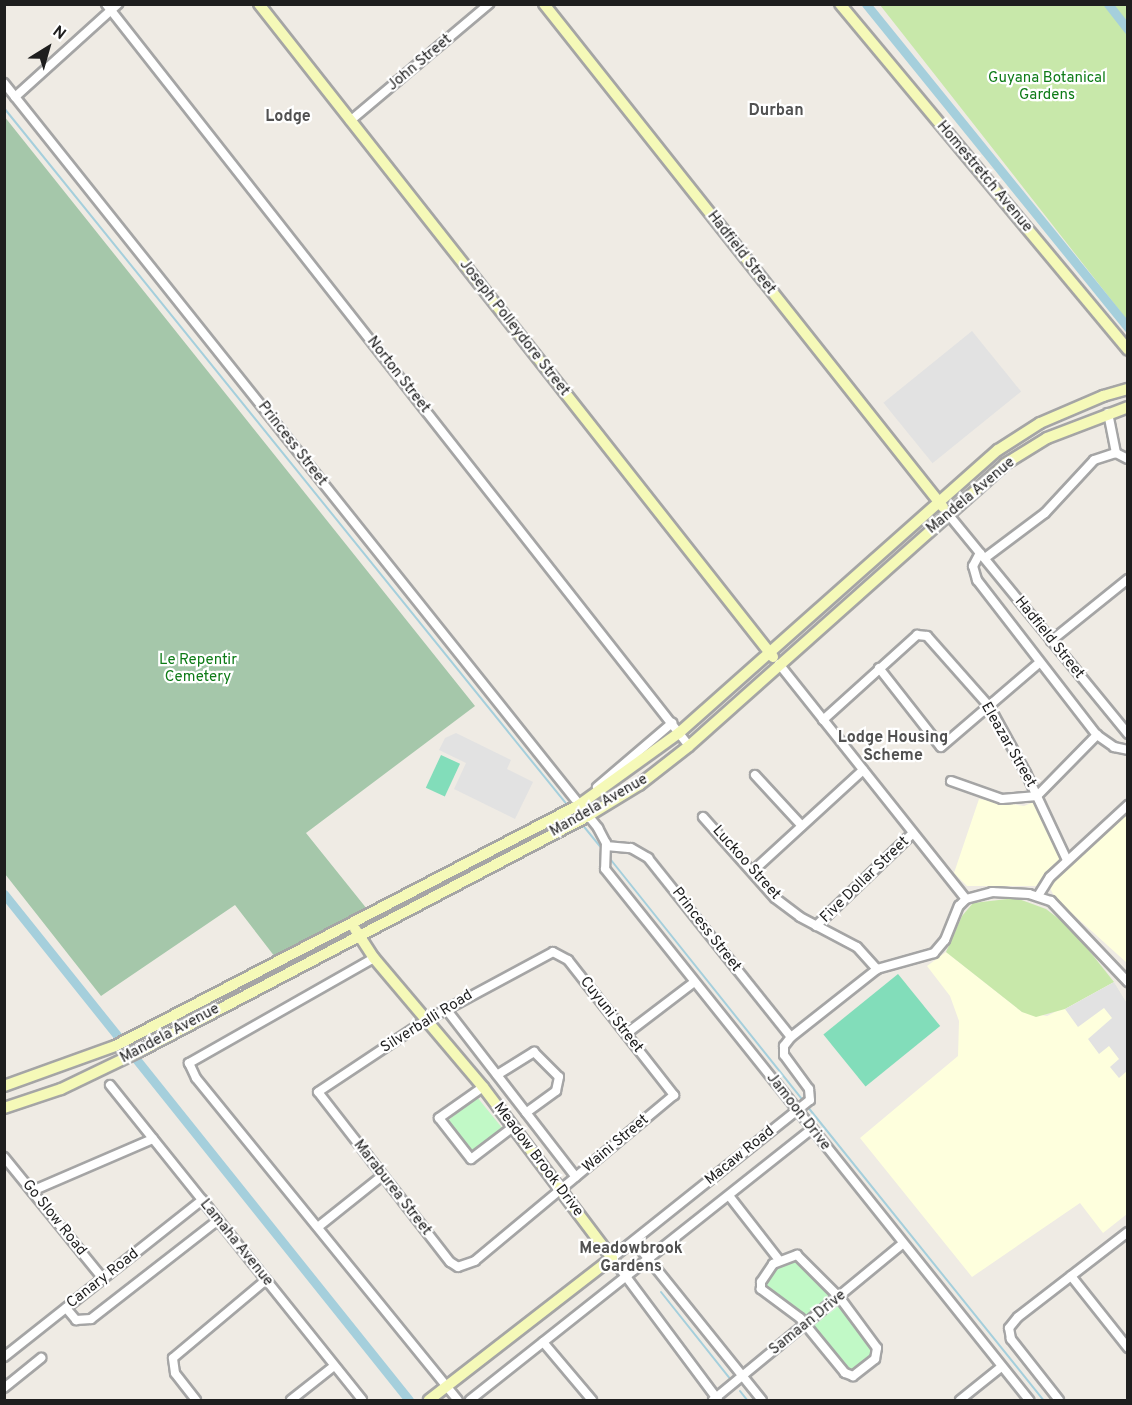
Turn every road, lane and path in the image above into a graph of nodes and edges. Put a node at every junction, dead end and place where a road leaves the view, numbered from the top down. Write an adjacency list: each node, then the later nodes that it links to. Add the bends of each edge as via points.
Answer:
1 (118, 4): 6 (street)
2 (259, 4): 9 (main road, Joseph Polleydore Street)
3 (489, 4): 9 (street, John Street)
4 (544, 4): 16 (main road, Hadfield Street)
5 (840, 4): 10 (main road, Homestretch Avenue)
6 (109, 8): 8 (street); 27 (street, Norton Street)
7 (4, 83): 8 (street, Princess Street)
8 (15, 97): 38 (street, Princess Street)
9 (350, 121): 21 (main road, Joseph Polleydore Street)
10 (1128, 350)
11 (1128, 390): 16 (main road, Mandela Avenue, via 1103,396 1040,423 998,450)
12 (1128, 407): 13 (main road, Mandela Avenue)
13 (1108, 413): 14 (street); 17 (main road, Mandela Avenue, via 1047,438 1005,464)
14 (1116, 453): 15 (street); 18 (street, via 1094,460 1045,513)
15 (1128, 459)
16 (939, 502): 17 (main road, Hadfield Street); 21 (main road, Mandela Avenue)
17 (948, 514): 18 (street, Hadfield Street); 23 (main road, Mandela Avenue)
18 (982, 555): 20 (street, Hadfield Street); 22 (street, via 973,566 976,580)
19 (1128, 579): 20 (street)
20 (1051, 642): 29 (street, Hadfield Street)
21 (769, 651): 23 (main road, Joseph Polleydore Street); 28 (main road, Mandela Avenue)
22 (1040, 663): 25 (street); 30 (street)
23 (779, 664): 26 (street); 31 (main road, Mandela Avenue)
24 (879, 668): 25 (street, Eleazar Street, via 917,635 925,634); 25 (street, via 941,747); 26 (street, Eleazar Street)
25 (989, 706): 36 (street, Eleazar Street)
26 (823, 720): 33 (street)
27 (672, 723): 28 (street, Norton Street); 38 (street)
28 (679, 733): 31 (street, Norton Street); 38 (main road, Mandela Avenue)
29 (1128, 734)
30 (1097, 735): 32 (street, via 1114,747); 36 (street)
31 (689, 746): 40 (main road, Mandela Avenue, via 639,785)
32 (1128, 750)
33 (863, 770): 41 (street); 42 (street)
34 (755, 775): 41 (street)
35 (951, 781): 36 (street, via 1002,799)
36 (1037, 796): 44 (street, Eleazar Street)
37 (1128, 805): 44 (street)
38 (575, 807): 40 (street, Princess Street); 48 (main road, Mandela Avenue)
39 (703, 817): 45 (street, Luckoo Street)
40 (582, 819): 43 (street); 50 (main road, Mandela Avenue)
41 (802, 826): 45 (street)
42 (913, 833): 47 (street); 49 (street, Five Dollar Street)
43 (606, 848): 55 (street, Jamoon Drive, via 603,863); 59 (street, Princess Street, via 631,848 648,858)
44 (1067, 860): 46 (street)
45 (754, 870): 49 (street, Luckoo Street, via 775,898)
46 (1038, 896): 47 (street, via 992,892); 54 (street, via 1051,901)
47 (966, 899): 53 (street, via 959,906 945,940 934,952)
48 (351, 924): 50 (main road, Meadow Brook Drive); 62 (main road, Mandela Avenue, via 115,1046)
49 (816, 926): 53 (street, Luckoo Street, via 857,947)
50 (358, 934): 52 (main road, Meadow Brook Drive); 66 (main road, Mandela Avenue, via 61,1089)
51 (540, 956): 56 (street, Silverballi Road); 58 (street, Cuyuni Street, via 561,954)
52 (374, 958): 57 (main road, Meadow Brook Drive); 80 (street, via 189,1064 196,1078)
53 (877, 969): 59 (street)
54 (1128, 982)
55 (693, 983): 58 (street); 67 (street, Jamoon Drive)
56 (446, 1009): 57 (street, Silverballi Road); 60 (street)
57 (425, 1021): 63 (main road, Meadow Brook Drive); 64 (street, Silverballi Road)
58 (626, 1034): 65 (street, Cuyuni Street)
59 (791, 1037): 67 (street, Macaw Road, via 784,1046 784,1055 809,1089 810,1100)
60 (497, 1076): 68 (street); 68 (street, via 534,1052 552,1068 561,1080 558,1088)
61 (110, 1085): 71 (street, Lamaha Avenue)
62 (4, 1086)
63 (483, 1087): 69 (main road, Meadow Brook Drive); 69 (street, via 439,1118 471,1159)
64 (318, 1092): 73 (street, Maraburea Street)
65 (674, 1095): 74 (street, Waini Street)
66 (4, 1108)
67 (800, 1108): 70 (street, Jamoon Drive); 82 (street, Macaw Road)
68 (526, 1113): 74 (street)
69 (513, 1127): 75 (main road, Meadow Brook Drive)
70 (812, 1129): 77 (street); 83 (street, Jamoon Drive)
71 (153, 1139): 76 (street); 78 (street, Lamaha Avenue)
72 (4, 1157): 76 (street, Go Slow Road)
73 (382, 1176): 80 (street); 87 (street, Maraburea Street, via 450,1262 458,1267)
74 (576, 1177): 75 (street, Waini Street)
75 (561, 1190): 84 (main road, Meadow Brook Drive); 87 (street, Waini Street)
76 (32, 1191): 90 (street, Go Slow Road)
77 (730, 1197): 85 (street); 86 (street)
78 (202, 1200): 79 (street, Lamaha Avenue); 90 (street, Canary Road)
79 (218, 1220): 91 (street, Lamaha Avenue); 93 (street, via 92,1319 76,1320)
80 (318, 1227): 102 (street)
81 (1128, 1232): 88 (street)
82 (634, 1241): 84 (street, Macaw Road); 85 (street)
83 (902, 1244): 92 (street, Samaan Drive); 100 (street, Jamoon Drive)
84 (612, 1258): 89 (street, Meadow Brook Drive); 102 (main road, Macaw Road)
85 (649, 1260): 89 (street); 101 (street)
86 (779, 1260): 92 (street, via 797,1255 805,1258); 94 (street, via 765,1273 761,1289)
87 (476, 1261)
88 (1071, 1276): 96 (street); 115 (street, via 1009,1328 1011,1339)
89 (626, 1278): 95 (street); 104 (street, Meadow Brook Drive)
90 (102, 1279): 93 (street, Canary Road)
91 (266, 1280): 99 (street, Lamaha Avenue); 105 (street, via 173,1358 175,1373)
92 (840, 1298): 94 (street, Samaan Drive); 94 (street, via 877,1348 875,1359 860,1372 853,1376 845,1373)
93 (66, 1308): 97 (street, Canary Road)
94 (806, 1325): 101 (street, Samaan Drive)
95 (543, 1342): 110 (street); 111 (street)
96 (1128, 1348)
97 (4, 1357)
98 (41, 1358): 103 (street)
99 (334, 1366): 106 (street); 107 (street, Lamaha Avenue)
100 (1001, 1367): 113 (street); 114 (street, Jamoon Drive)
101 (742, 1376): 104 (street, Samaan Drive); 112 (street)
102 (447, 1387): 108 (main road, Macaw Road); 109 (street)
103 (4, 1388)
104 (716, 1400)
105 (196, 1401)
106 (291, 1401)
107 (362, 1401)
108 (429, 1401)
109 (458, 1401)
110 (470, 1401)
111 (592, 1401)
112 (762, 1401)
113 (960, 1401)
114 (1029, 1401)
115 (1059, 1401)

